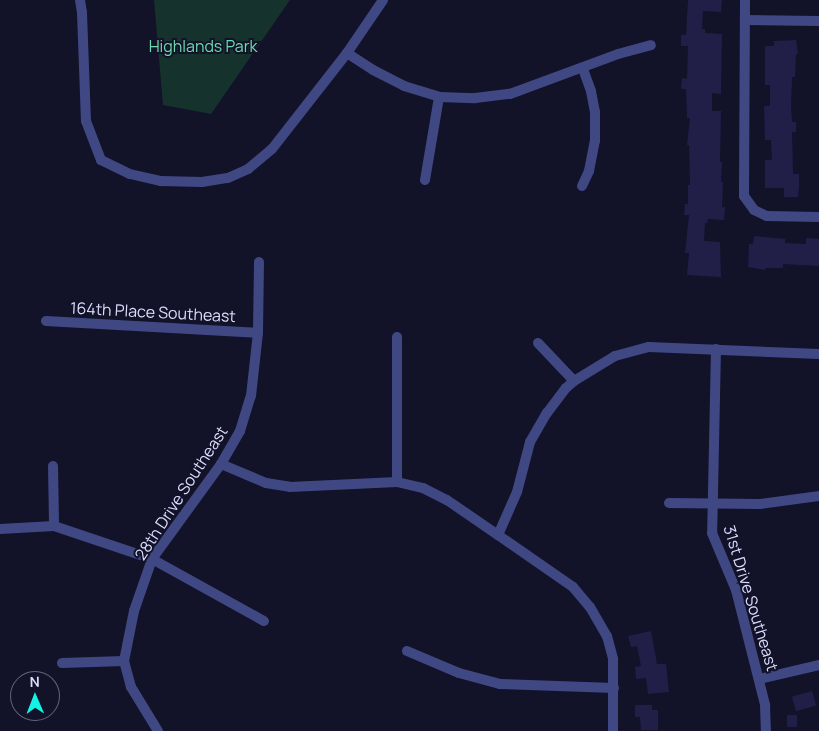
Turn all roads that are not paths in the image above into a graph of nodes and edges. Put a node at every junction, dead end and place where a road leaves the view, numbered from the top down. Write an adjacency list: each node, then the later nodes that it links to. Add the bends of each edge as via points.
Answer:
1 (80, 0): 7 (street, via 86,121 101,160 130,174 202,182 228,178 248,169 272,149)
2 (383, 0): 7 (street)
3 (745, 0): 4 (street)
4 (745, 20): 5 (street); 12 (street, via 744,196 754,210 767,216)
5 (819, 22)
6 (651, 45): 8 (street)
7 (347, 53): 9 (street, via 404,86)
8 (583, 69): 9 (street, via 510,94); 11 (street, via 595,112 595,141 589,171)
9 (439, 97): 10 (street)
10 (424, 180)
11 (582, 186)
12 (819, 217)
13 (259, 262): 15 (street, 28th Drive Southeast)
14 (46, 322): 15 (street, 164th Place Southeast)
15 (258, 333): 21 (street, 28th Drive Southeast, via 251,396 240,431)
16 (397, 337): 23 (street)
17 (538, 343): 20 (street)
18 (716, 349): 19 (street); 20 (street, via 649,347 615,356); 26 (street, 31st Drive Southeast)
19 (819, 354)
20 (574, 381): 29 (street, via 547,413 530,442 517,492)
21 (221, 464): 23 (street, via 266,484 290,488); 30 (street, 28th Drive Southeast)
22 (53, 466): 27 (street)
23 (397, 482): 29 (street, via 423,488 447,500)
24 (819, 496): 26 (street, via 760,504)
25 (669, 503): 26 (street)
26 (713, 504): 36 (street, 31st Drive Southeast, via 712,533 736,590)
27 (54, 526): 28 (street); 30 (street)
28 (0, 529)
29 (498, 534): 37 (street, via 572,587 590,607 607,636 613,659)
30 (152, 560): 31 (street); 33 (street, 28th Drive Southeast, via 134,611)
31 (264, 621)
32 (407, 651): 37 (street, via 500,684)
33 (124, 661): 34 (street); 38 (street, 28th Drive Southeast, via 131,688)
34 (62, 663)
35 (819, 665): 36 (street)
36 (760, 679): 40 (street, 31st Drive Southeast)
37 (614, 688): 39 (street)
38 (158, 731)
39 (613, 731)
40 (766, 731)

